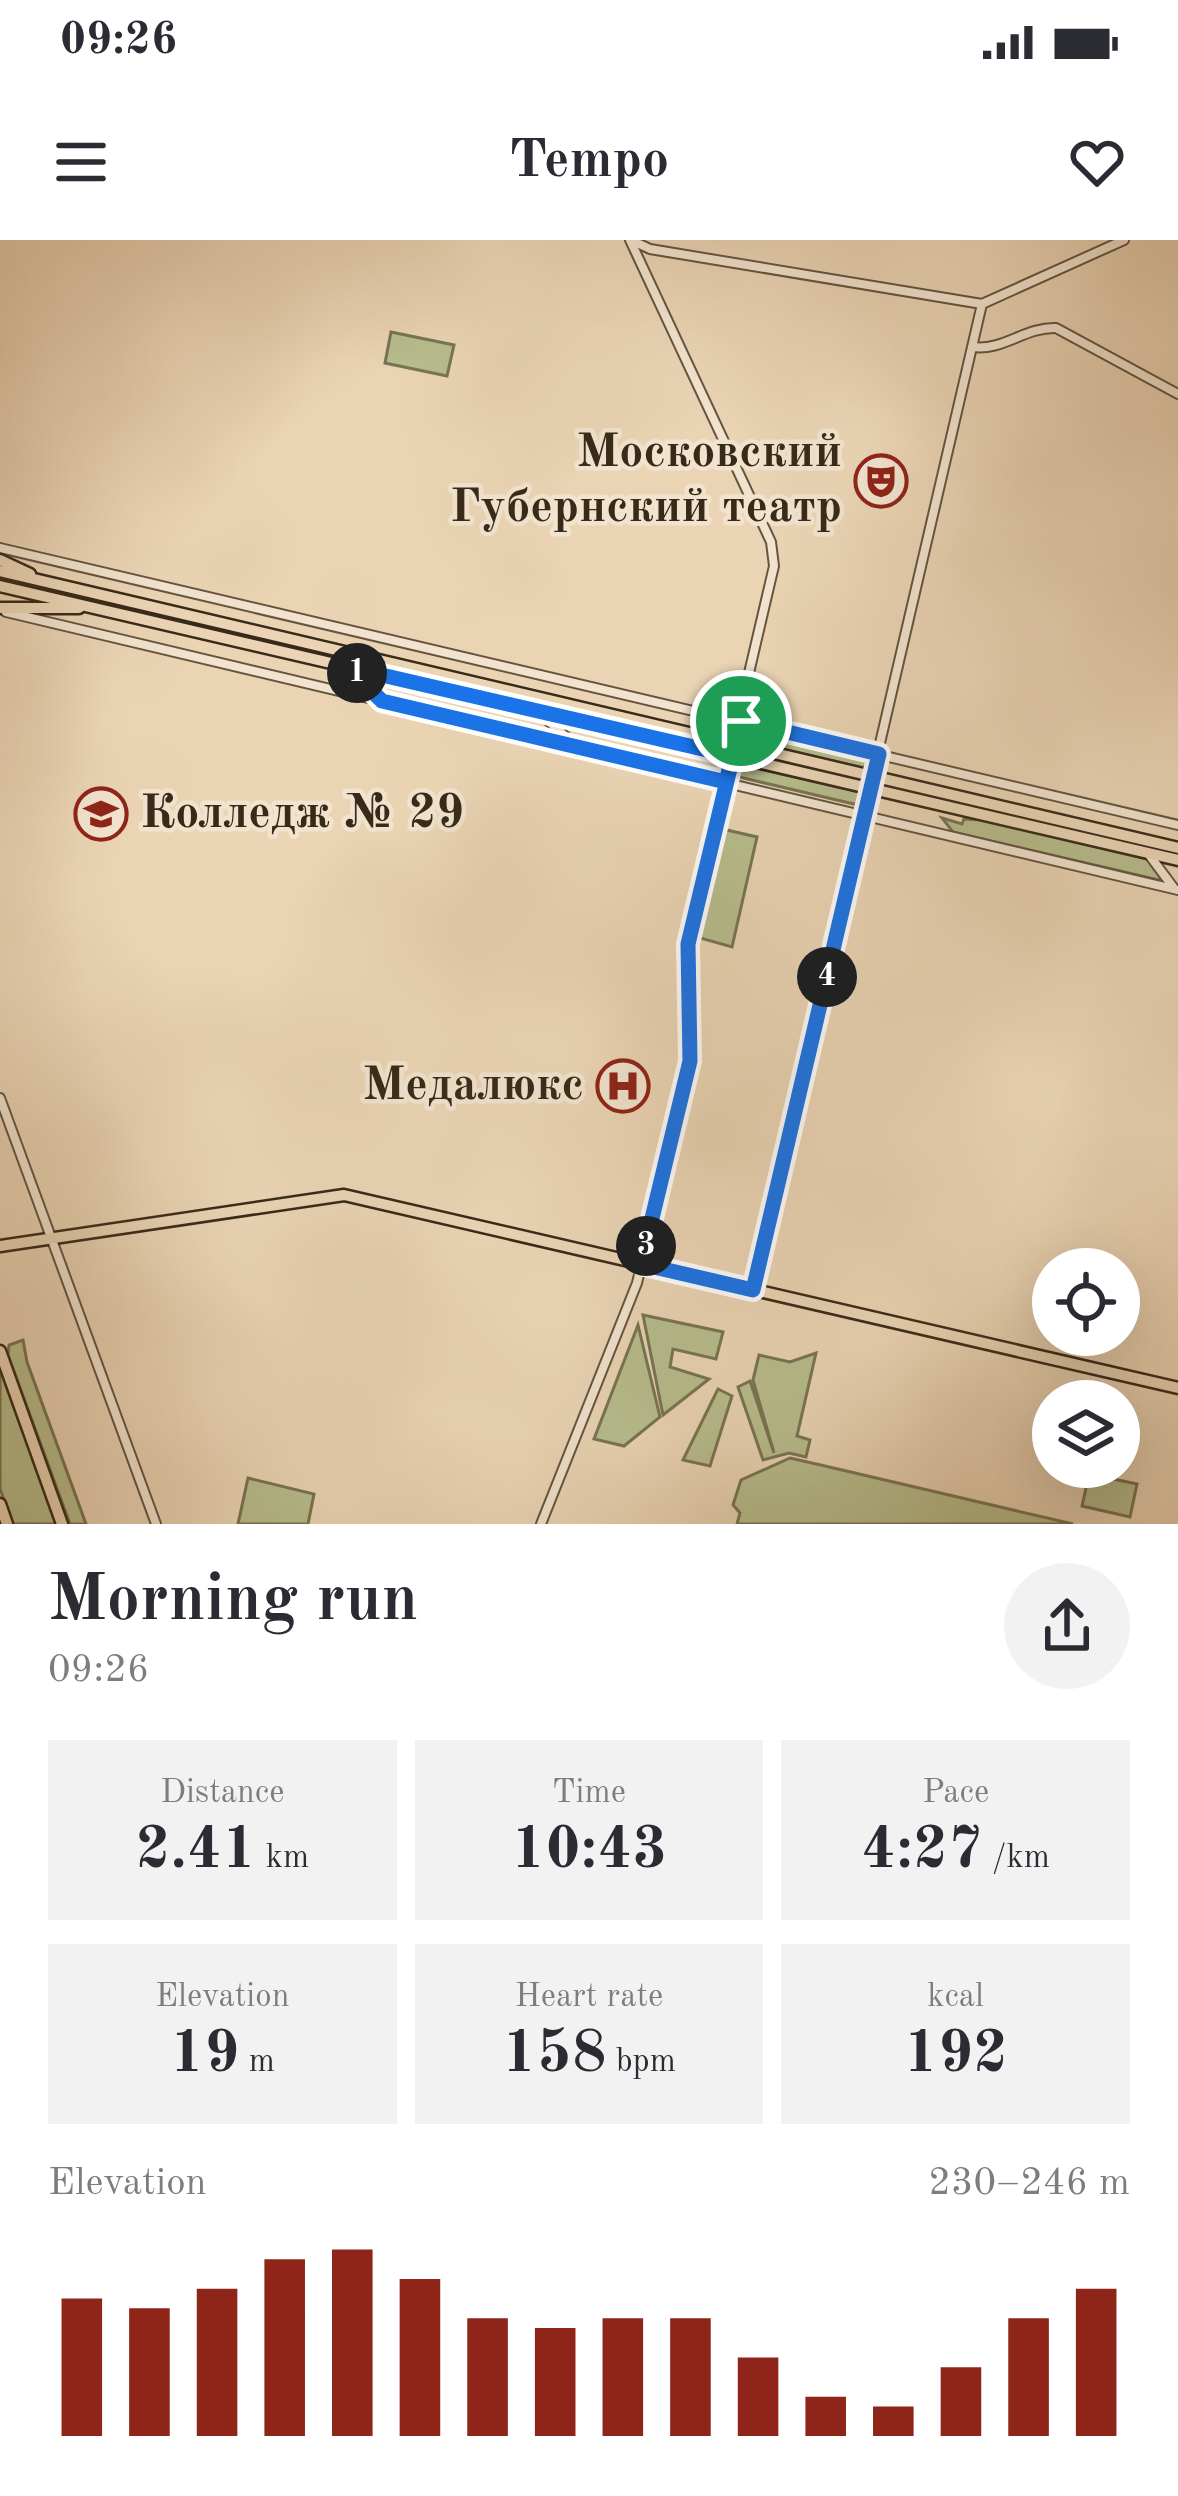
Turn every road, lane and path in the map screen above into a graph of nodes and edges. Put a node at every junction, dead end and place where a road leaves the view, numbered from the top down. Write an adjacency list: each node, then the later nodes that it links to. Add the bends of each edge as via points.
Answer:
1 (631, 240): 3 (street); 4 (street)
2 (1124, 240): 5 (street)
3 (662, 251): 4 (street, via 646,260); 5 (street)
4 (650, 281): 18 (street, via 774,553)
5 (982, 304): 6 (street)
6 (973, 347): 7 (street, via 1056,328); 21 (street)
7 (1178, 394)
8 (0, 548): 18 (street)
9 (0, 560): 11 (main road)
10 (0, 572): 11 (main road)
11 (55, 585): 20 (main road)
12 (0, 586): 13 (main road)
13 (94, 607): 14 (main road); 15 (main road)
14 (0, 609): 16 (street)
15 (347, 667): 16 (street); 17 (main road)
16 (382, 701): 19 (street)
17 (531, 710): 19 (street); 20 (main road)
18 (741, 721): 20 (street); 21 (street)
19 (581, 749): 22 (street)
20 (734, 751): 22 (street); 23 (main road)
21 (879, 754): 23 (street); 25 (street)
22 (726, 782): 24 (street); 33 (street, via 688,944 690,1061)
23 (873, 782): 24 (street); 26 (main road); 27 (main road)
24 (865, 815): 29 (street); 34 (street)
25 (1178, 825)
26 (1178, 848)
27 (1144, 852): 28 (main road); 29 (street)
28 (1178, 860)
29 (1177, 890)
30 (0, 1098): 31 (street)
31 (51, 1237): 32 (main road); 33 (main road, via 344,1195); 40 (street)
32 (0, 1246)
33 (641, 1264): 34 (main road); 41 (street)
34 (753, 1290): 36 (main road)
35 (0, 1351): 39 (main road)
36 (1178, 1388)
37 (0, 1504): 38 (main road)
38 (8, 1524)
39 (62, 1524)
40 (156, 1524)
41 (541, 1524)

